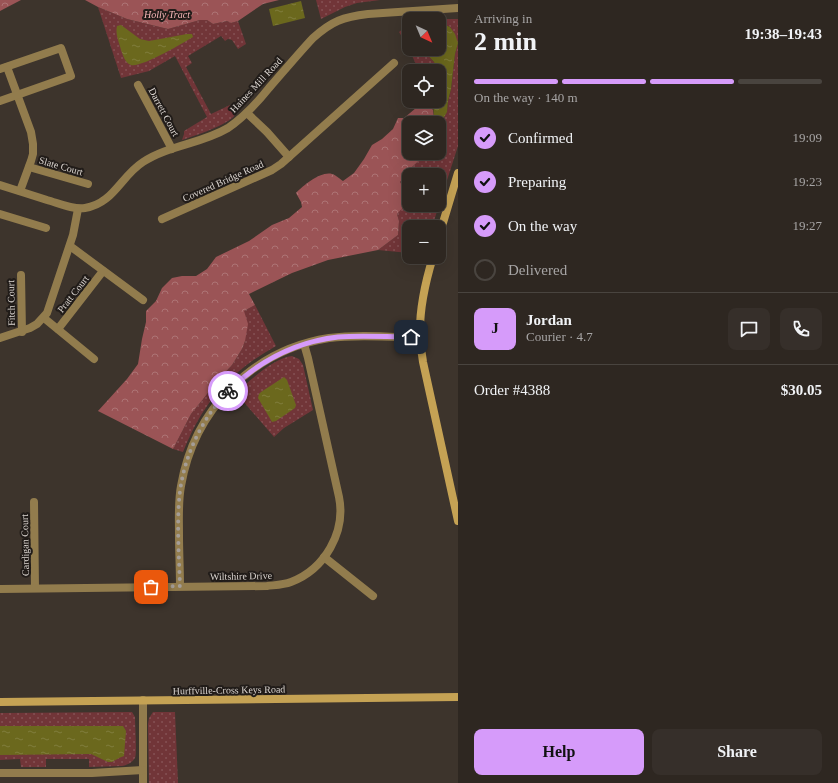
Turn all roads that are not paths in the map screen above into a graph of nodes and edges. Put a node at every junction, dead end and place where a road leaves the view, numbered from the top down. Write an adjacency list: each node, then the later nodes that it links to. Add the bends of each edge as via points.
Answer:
1 (458, 8): 7 (street, Haines Mill Road, via 356,15 335,22 309,42)
2 (394, 63): 9 (street, Covered Bridge Road)
3 (3, 68): 5 (street); 5 (street, via 61,48 71,76)
4 (138, 85): 8 (street, Darrett Court)
5 (17, 95): 6 (street); 10 (street, via 32,138 33,154)
6 (0, 101)
7 (247, 113): 8 (street, Haines Mill Road, via 218,133); 9 (street)
8 (172, 149): 15 (street, Haines Mill Road, via 142,162 98,205)
9 (289, 157): 17 (street, Covered Bridge Road, via 272,170)
10 (29, 167): 12 (street, Slate Court); 14 (street)
11 (458, 173): 18 (main road)
12 (88, 184)
13 (0, 185): 14 (street, Haines Mill Road)
14 (20, 192): 15 (street, Haines Mill Road)
15 (78, 209): 20 (street)
16 (0, 214): 19 (street)
17 (162, 219)
18 (444, 220)
19 (46, 228)
20 (70, 246): 22 (street, Pratt Court); 25 (street)
21 (431, 264): 29 (main road, via 423,294)
22 (103, 271): 24 (street, Pratt Court); 26 (street, Pratt Court)
23 (21, 275): 27 (street, Fitch Court)
24 (142, 300)
25 (44, 318): 26 (street, Pratt Court); 27 (street)
26 (58, 330): 31 (street, Pratt Court)
27 (22, 332): 28 (street)
28 (0, 338)
29 (420, 338): 30 (street, via 347,337); 33 (main road)
30 (304, 344): 34 (street, Wiltshire Drive, via 340,504 338,529); 35 (street, via 276,355 243,377 215,406 196,437 185,466 179,499)
31 (94, 359)
32 (34, 502): 36 (street, Cardigan Court)
33 (458, 521)
34 (324, 557): 35 (street, Wiltshire Drive, via 307,574 284,584); 38 (street)
35 (180, 586): 36 (street, Wiltshire Drive)
36 (35, 588): 37 (street, Wiltshire Drive)
37 (0, 589)
38 (373, 596)
39 (458, 697): 40 (main road, Hurffville-Cross Keys Road)
40 (143, 700): 41 (main road, Hurffville-Cross Keys Road); 42 (street)
41 (0, 702)
42 (143, 770): 43 (street); 44 (street)
43 (0, 773)
44 (143, 783)

